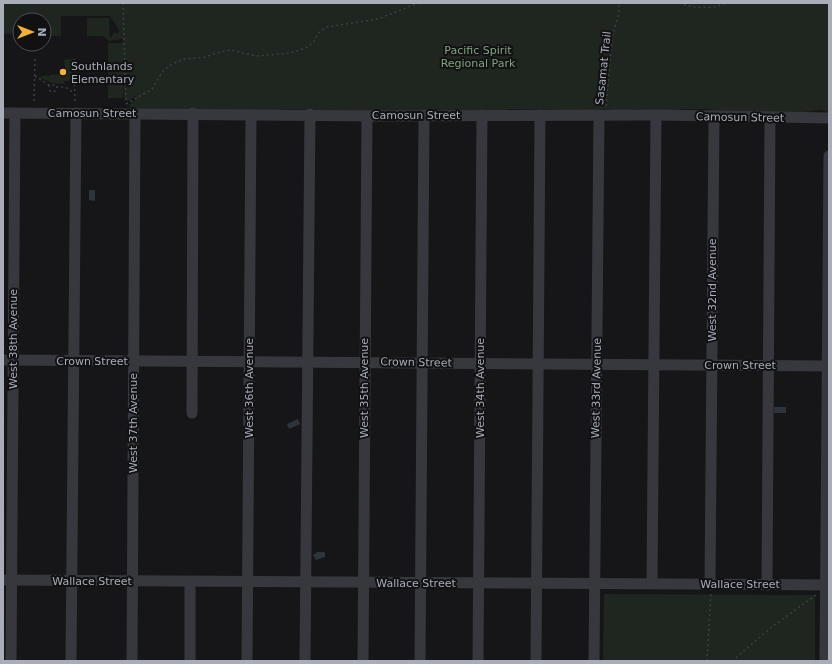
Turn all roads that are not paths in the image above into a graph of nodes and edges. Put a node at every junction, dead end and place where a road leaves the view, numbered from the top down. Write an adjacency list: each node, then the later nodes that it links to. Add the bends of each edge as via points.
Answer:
1 (129, 110): 4 (street, Camosun Street); 5 (street, Camosun Street); 20 (street, West 37th Avenue)
2 (3, 113): 3 (street, Camosun Street)
3 (15, 113): 4 (street, Camosun Street); 18 (street, West 38th Avenue)
4 (76, 113): 19 (street)
5 (193, 113): 8 (street, Camosun Street); 21 (street)
6 (603, 113): 11 (street, Camosun Street); 12 (street, Camosun Street); 28 (street, West 33rd Avenue)
7 (310, 114): 8 (street, Camosun Street); 13 (street, Camosun Street); 22 (street)
8 (251, 115): 23 (street, West 36th Avenue)
9 (424, 115): 10 (street, Camosun Street); 13 (street, Camosun Street); 25 (street)
10 (482, 115): 11 (street, Camosun Street); 26 (street, West 34th Avenue)
11 (540, 115): 27 (street)
12 (656, 115): 14 (street, Camosun Street); 29 (street)
13 (367, 116): 24 (street, West 35th Avenue)
14 (714, 117): 15 (street, Camosun Street); 30 (street, West 32nd Avenue)
15 (770, 118): 16 (street, Camosun Street); 31 (street)
16 (829, 118)
17 (829, 156): 32 (street)
18 (8, 360): 19 (street, Crown Street); 34 (street, West 38th Avenue)
19 (73, 360): 20 (street, Crown Street); 35 (street)
20 (134, 361): 21 (street, Crown Street); 36 (street, West 37th Avenue)
21 (192, 361): 23 (street, Crown Street); 33 (street)
22 (307, 361): 23 (street, Crown Street); 24 (street, Crown Street); 39 (street)
23 (249, 362): 37 (street, West 36th Avenue)
24 (364, 362): 25 (street, Crown Street); 40 (street, West 35th Avenue)
25 (422, 362): 26 (street, Crown Street); 44 (street)
26 (480, 362): 27 (street, Crown Street); 41 (street, West 34th Avenue)
27 (537, 363): 28 (street, Crown Street); 42 (street)
28 (596, 364): 29 (street, Crown Street); 45 (street, West 33rd Avenue)
29 (654, 364): 30 (street, Crown Street); 43 (street)
30 (712, 365): 31 (street, Crown Street); 48 (street, West 32nd Avenue)
31 (770, 365): 32 (street, Crown Street); 46 (street)
32 (828, 366): 47 (street)
33 (192, 413)
34 (7, 580): 35 (street, Wallace Street); 49 (street, West 38th Avenue)
35 (71, 581): 36 (street, Wallace Street); 50 (street)
36 (133, 581): 38 (street, Wallace Street); 51 (street, West 37th Avenue)
37 (248, 581): 38 (street, Wallace Street); 39 (street, Wallace Street); 53 (street, West 36th Avenue)
38 (190, 582): 52 (street)
39 (305, 582): 40 (street, Wallace Street); 54 (street)
40 (364, 583): 44 (street, Wallace Street); 55 (street, West 35th Avenue)
41 (479, 583): 42 (street, Wallace Street); 44 (street, Wallace Street); 57 (street, West 34th Avenue)
42 (536, 583): 45 (street, Wallace Street); 58 (street)
43 (652, 583): 45 (street, Wallace Street); 48 (street, Wallace Street)
44 (421, 584): 56 (street)
45 (594, 584): 59 (street, West 33rd Avenue)
46 (767, 585): 47 (street, Wallace Street); 48 (street, Wallace Street)
47 (828, 585): 60 (street)
48 (711, 588)
49 (11, 661)
50 (71, 661)
51 (132, 661)
52 (190, 661)
53 (248, 661)
54 (305, 661)
55 (363, 661)
56 (420, 661)
57 (478, 661)
58 (536, 661)
59 (594, 661)
60 (825, 661)

